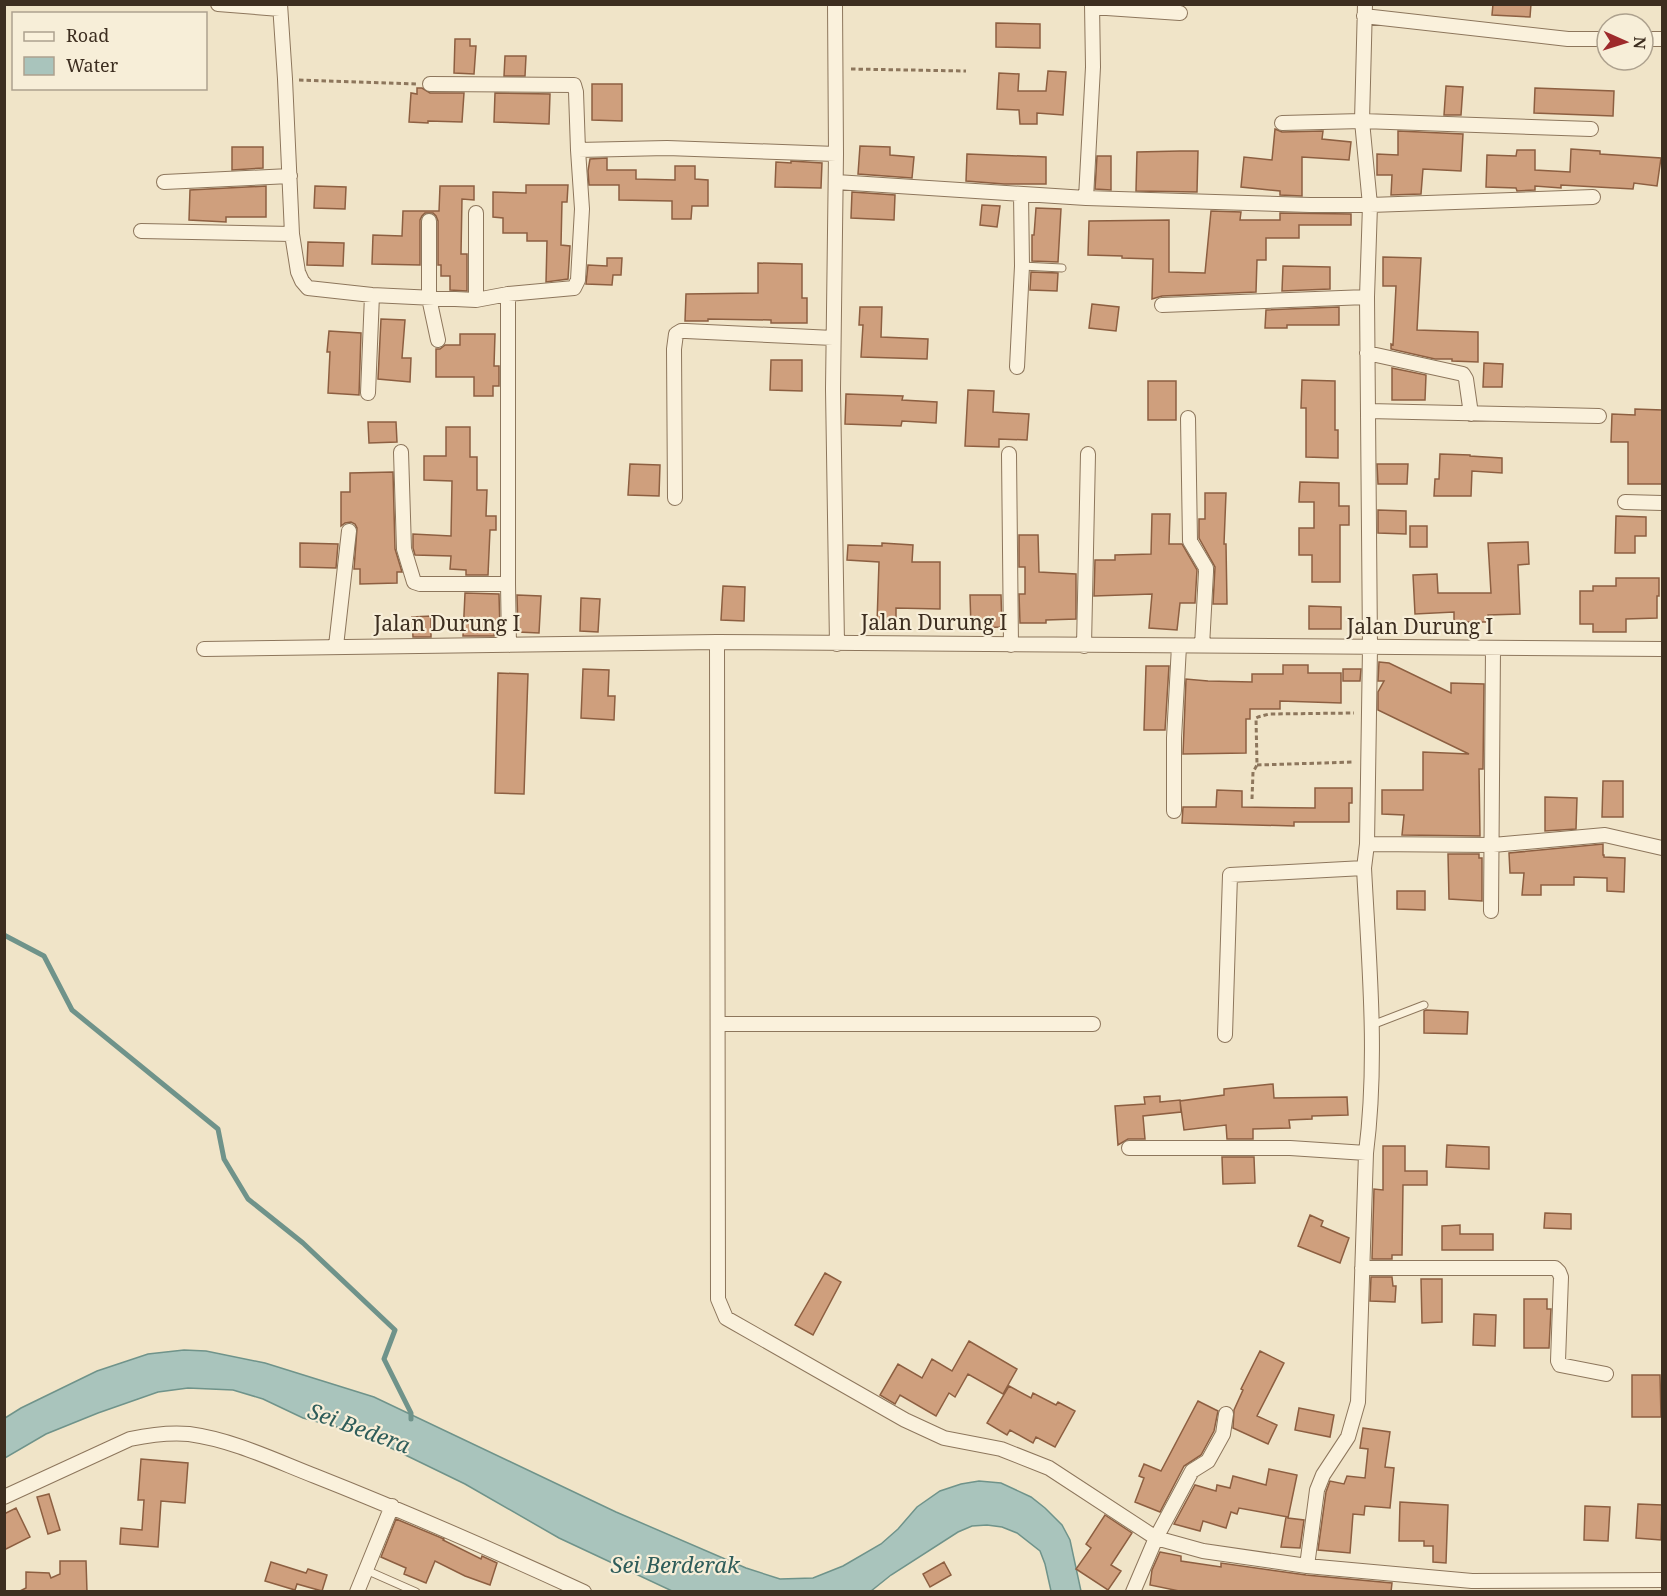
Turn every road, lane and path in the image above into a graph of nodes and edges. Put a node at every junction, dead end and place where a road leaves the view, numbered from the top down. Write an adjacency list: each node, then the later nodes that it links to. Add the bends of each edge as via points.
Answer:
1 (218, 4): 4 (street)
2 (835, 4): 8 (street)
3 (1092, 6): 6 (street); 22 (street)
4 (280, 7): 10 (street)
5 (1365, 10): 7 (street, via 1568,39); 12 (street)
6 (1180, 13)
7 (1595, 39)
8 (835, 69): 9 (path); 16 (street)
9 (966, 71)
10 (285, 80): 11 (path); 17 (street)
11 (430, 84): 15 (street, via 574,85)
12 (1362, 121): 13 (street); 14 (street); 23 (street)
13 (1282, 123)
14 (1591, 129)
15 (578, 150): 16 (street, via 667,148); 30 (street, via 582,209 577,284 574,288)
16 (836, 154): 19 (street)
17 (290, 176): 18 (street); 27 (street)
18 (164, 182)
19 (836, 183): 20 (street); 36 (street)
20 (1021, 194): 22 (street); 28 (street)
21 (1593, 197): 23 (street)
22 (1086, 198): 23 (street)
23 (1370, 205): 32 (street)
24 (476, 213): 34 (street)
25 (429, 221): 33 (street)
26 (141, 231): 27 (street)
27 (292, 234): 31 (street, via 298,272 308,288)
28 (1022, 266): 29 (lane); 39 (street)
29 (1062, 268)
30 (508, 294): 34 (street); 52 (street)
31 (372, 295): 33 (street); 40 (street)
32 (1367, 297): 35 (street); 38 (street)
33 (429, 298): 34 (street); 37 (street)
34 (476, 300)
35 (1162, 305)
36 (833, 338): 48 (street, via 681,331 676,334); 54 (street)
37 (438, 340)
38 (1367, 353): 41 (street); 42 (street, via 1463,375)
39 (1017, 368)
40 (368, 393)
41 (1368, 411): 42 (street); 61 (street)
42 (1471, 414): 43 (street)
43 (1599, 416)
44 (1188, 418): 60 (street, via 1190,541 1206,568)
45 (401, 452): 52 (street, via 404,549 414,582)
46 (1009, 454): 56 (street)
47 (1088, 454): 57 (street)
48 (675, 498)
49 (1625, 502): 50 (street)
50 (1662, 503)
51 (349, 531): 58 (street)
52 (507, 584): 55 (street)
53 (717, 642): 54 (street, Jalan Durung I); 55 (street, Jalan Durung I); 76 (street)
54 (837, 644): 56 (street, Jalan Durung I)
55 (509, 645): 58 (street, Jalan Durung I)
56 (1011, 645): 57 (street, Jalan Durung I)
57 (1084, 645): 59 (street, Jalan Durung I)
58 (336, 646): 63 (street, Jalan Durung I)
59 (1179, 646): 60 (street, Jalan Durung I); 69 (street)
60 (1202, 646): 61 (street, Jalan Durung I)
61 (1370, 647): 62 (street, Jalan Durung I); 65 (street)
62 (1494, 648): 64 (street, Jalan Durung I); 71 (street)
63 (204, 649)
64 (1662, 649)
65 (1368, 713): 66 (street); 67 (path, via 1260,715 1256,718)
66 (1368, 762): 67 (path); 70 (street)
67 (1257, 765): 68 (path)
68 (1252, 799)
69 (1174, 810)
70 (1367, 844): 71 (street); 73 (street)
71 (1492, 845): 72 (street, via 1605,835); 74 (street)
72 (1662, 848)
73 (1364, 868): 78 (street); 79 (street, via 1230,875)
74 (1491, 911)
75 (1424, 1005): 78 (lane)
76 (718, 1023): 77 (street); 87 (street, via 718,1299 726,1318 934,1434 1001,1449 1049,1468)
77 (1093, 1024)
78 (1372, 1025): 81 (street)
79 (1225, 1035)
80 (1129, 1148): 81 (street, via 1290,1148)
81 (1366, 1153): 82 (street)
82 (1362, 1268): 83 (street, via 1555,1268 1561,1277 1558,1362); 88 (street, via 1358,1402 1348,1437 1317,1490)
83 (1606, 1374)
84 (1226, 1414): 87 (street, via 1223,1434 1208,1461 1192,1471)
85 (4, 1497): 86 (street, via 130,1439 167,1433 239,1446)
86 (392, 1506): 89 (street); 94 (street)
87 (1156, 1538): 88 (street, via 1203,1551); 95 (street)
88 (1307, 1566): 91 (street)
89 (366, 1570): 92 (street); 93 (lane)
90 (1662, 1580): 91 (street)
91 (1473, 1586)
92 (357, 1592)
93 (416, 1592)
94 (584, 1592)
95 (1133, 1592)

